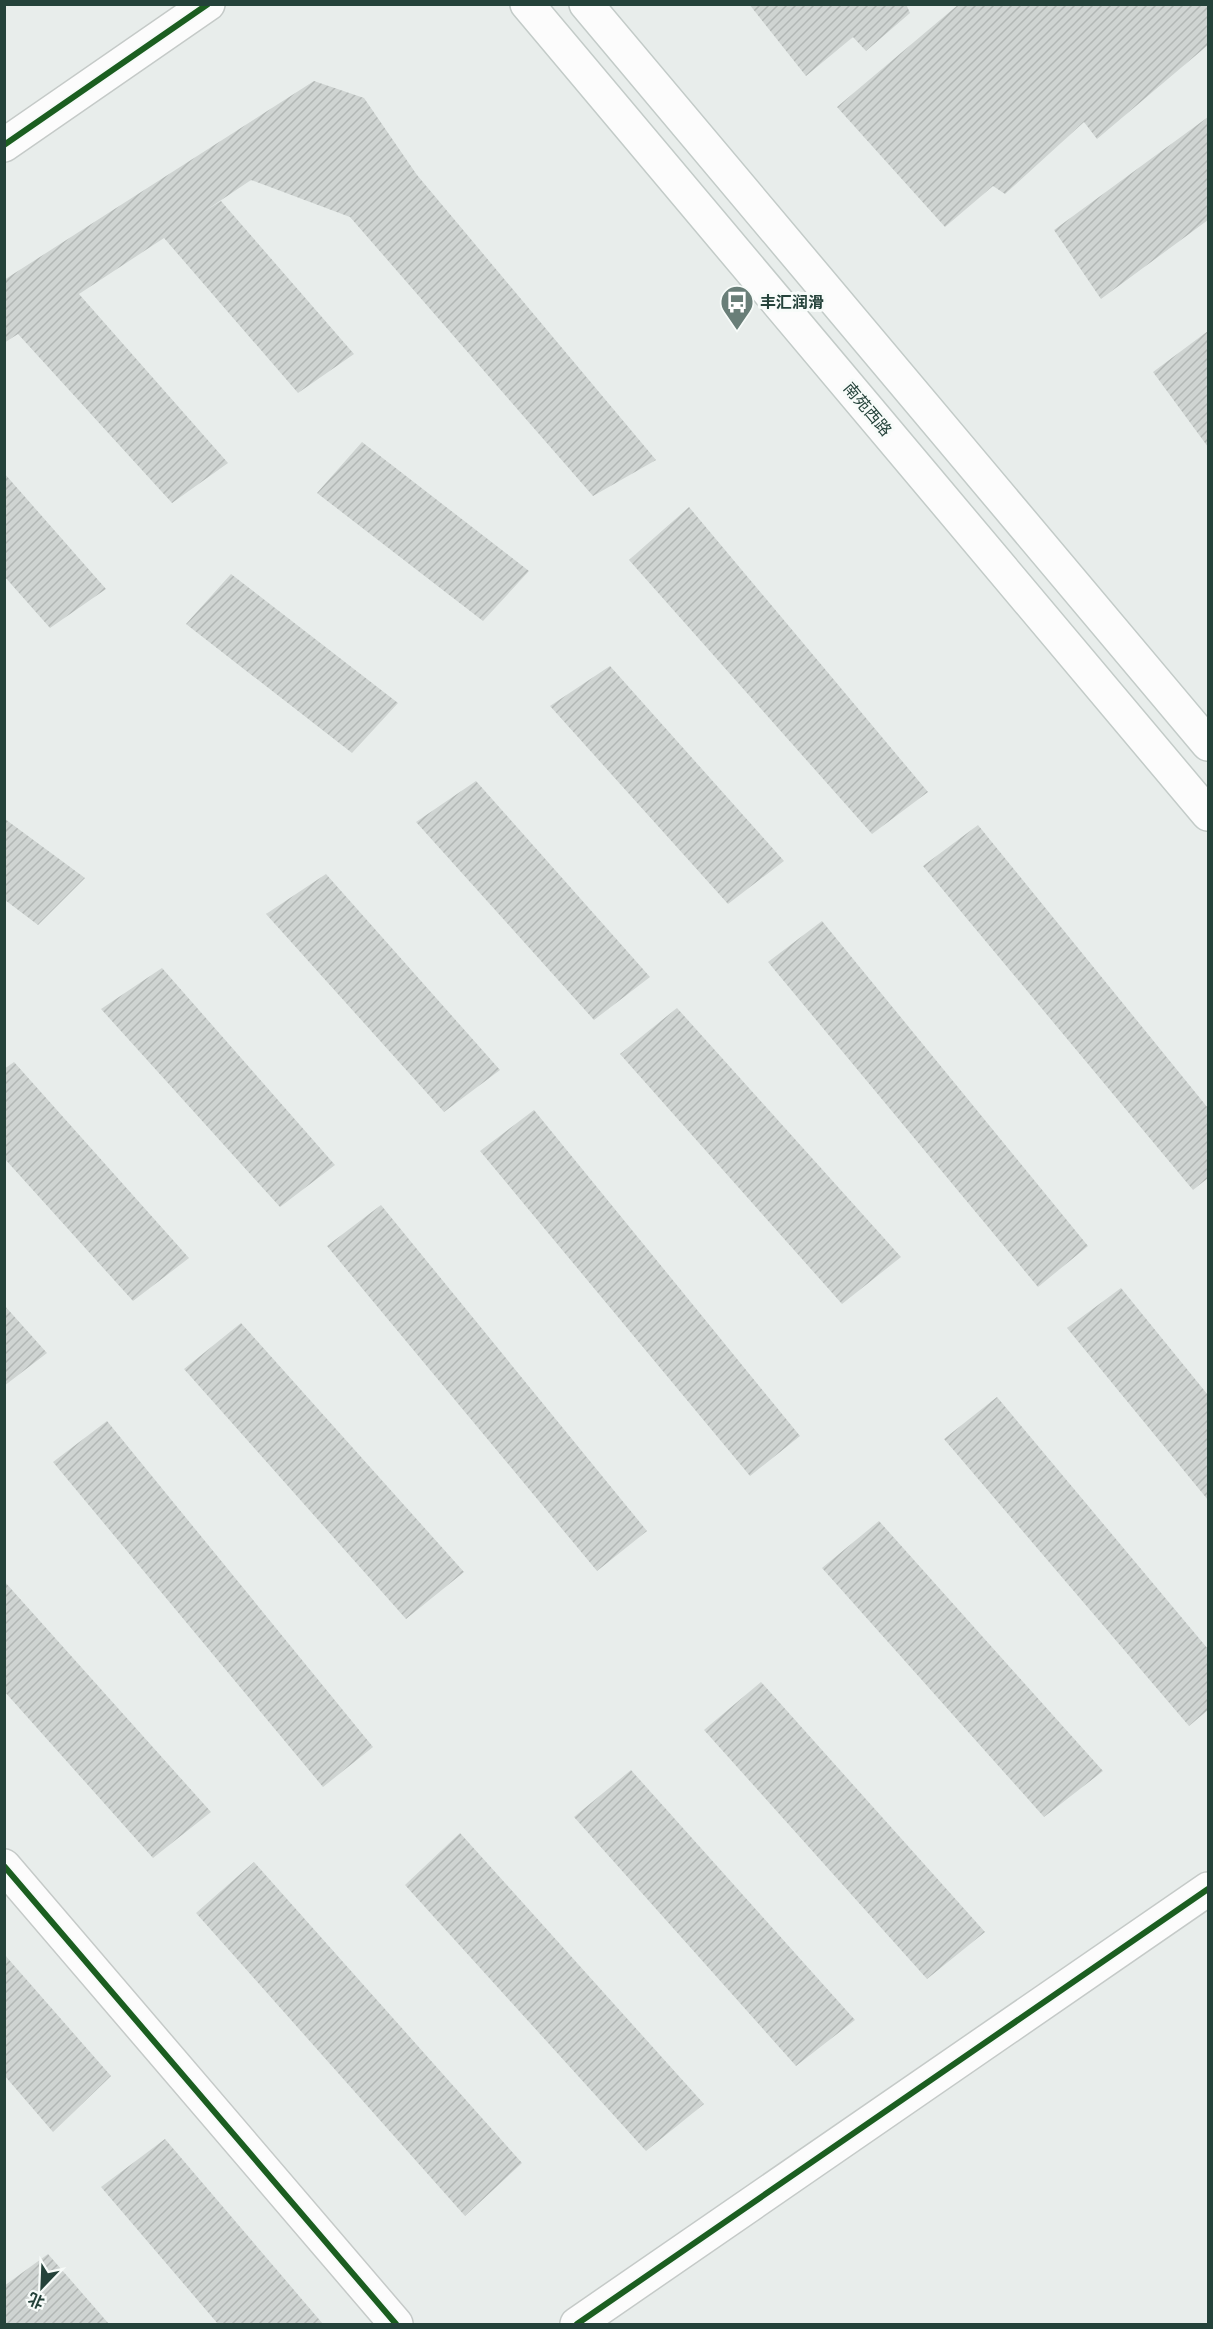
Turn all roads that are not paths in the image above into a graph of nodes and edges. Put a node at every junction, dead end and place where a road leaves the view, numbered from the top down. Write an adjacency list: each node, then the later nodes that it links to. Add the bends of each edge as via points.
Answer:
1 (208, 4): 4 (main road)
2 (527, 4): 6 (main road, 南苑西路)
3 (586, 4): 5 (main road)
4 (4, 145)
5 (1209, 744)
6 (1209, 814)
7 (4, 1866): 9 (main road)
8 (1209, 1889): 10 (main road)
9 (396, 2325)
10 (577, 2325)

